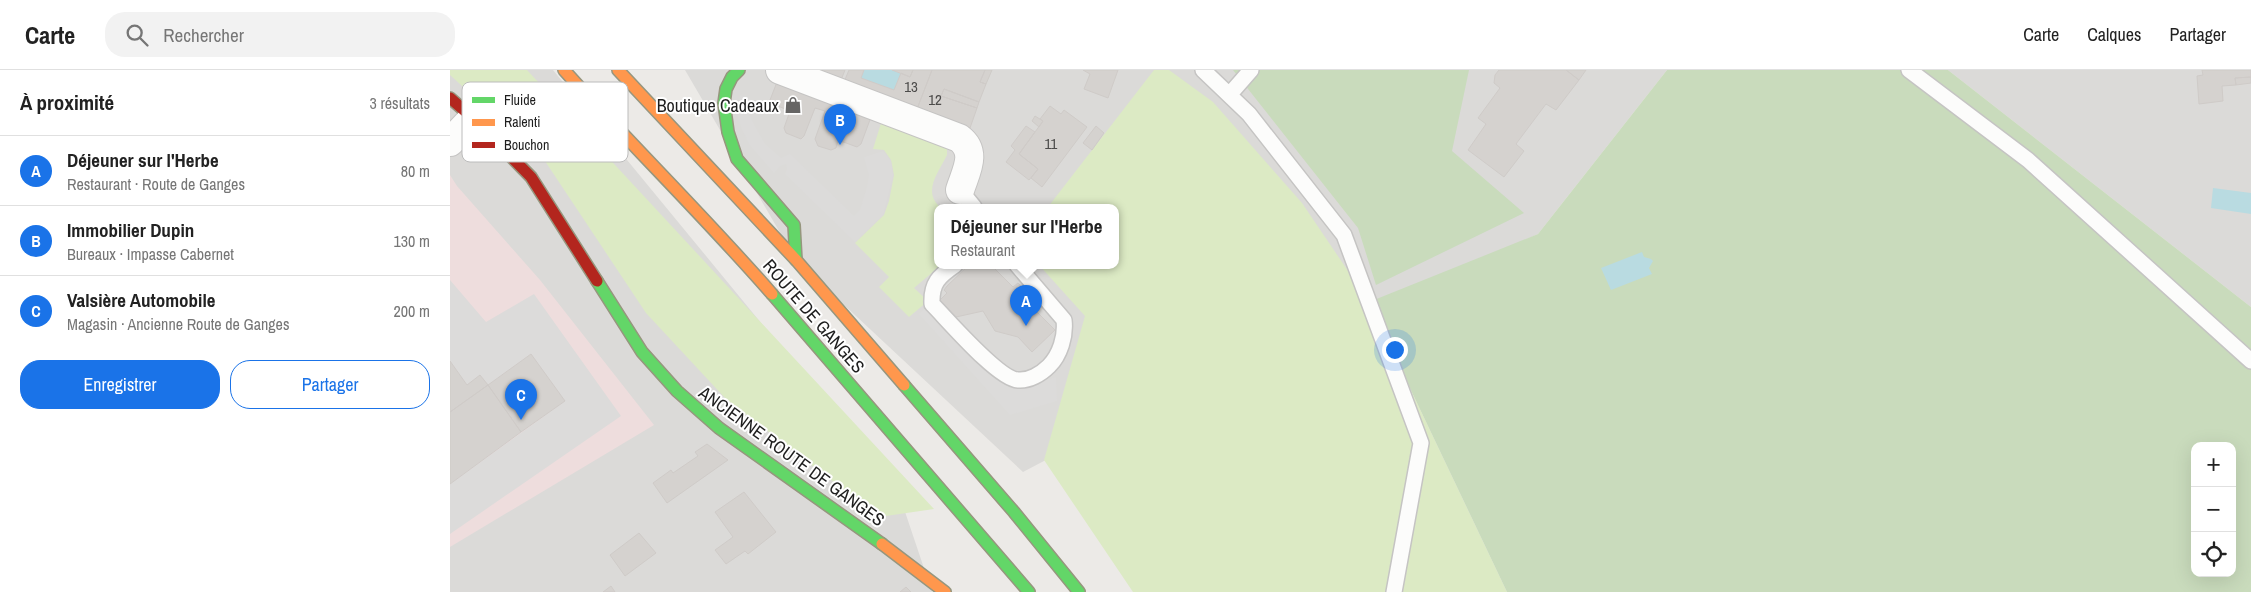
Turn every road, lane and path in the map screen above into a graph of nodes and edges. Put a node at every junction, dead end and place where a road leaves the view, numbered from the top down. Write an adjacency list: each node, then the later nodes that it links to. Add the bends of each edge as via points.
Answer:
1 (564, 70): 8 (main road, ROUTE DE GANGES)
2 (618, 70): 17 (main road, ROUTE DE GANGES)
3 (739, 70): 17 (main road, via 726,89 728,132 737,159 794,225)
4 (780, 70): 16 (street, via 959,138 968,147 970,161)
5 (1203, 70): 9 (lane)
6 (1251, 70): 9 (lane)
7 (1909, 70): 20 (lane, via 2028,160)
8 (575, 82)
9 (1230, 94): 24 (lane, via 1344,235 1421,443)
10 (450, 98): 11 (main road, ANCIENNE ROUTE DE GANGES)
11 (462, 108)
12 (462, 129): 14 (street)
13 (628, 140): 22 (main road, ROUTE DE GANGES, via 729,245)
14 (450, 142)
15 (516, 162): 21 (main road, ANCIENNE ROUTE DE GANGES, via 531,177 642,352 677,391 719,428)
16 (967, 198)
17 (796, 260): 23 (main road, ROUTE DE GANGES)
18 (950, 269): 19 (lane, via 938,278 931,292 932,304 1002,373 1017,380 1032,378 1057,359 1065,329 1064,320)
19 (1020, 269)
20 (2251, 361)
21 (945, 592)
22 (1029, 592)
23 (1079, 592)
24 (1394, 592)

